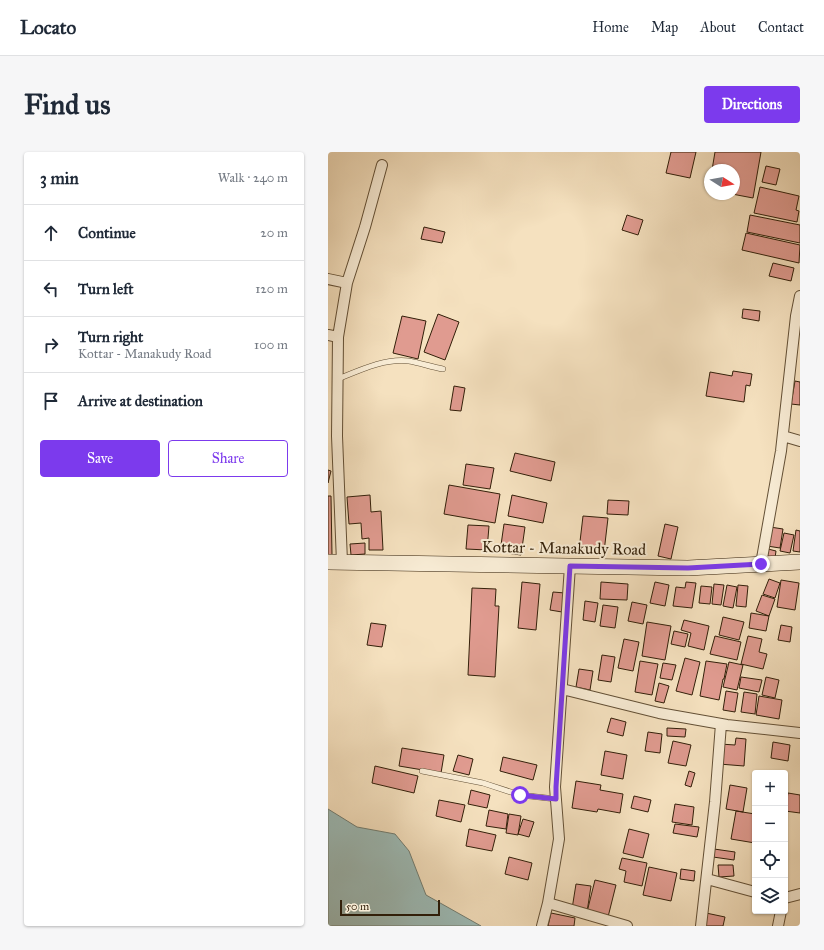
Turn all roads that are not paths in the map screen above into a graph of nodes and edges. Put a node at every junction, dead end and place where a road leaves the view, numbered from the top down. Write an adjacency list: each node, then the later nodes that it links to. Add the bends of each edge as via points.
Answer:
1 (382, 165): 3 (street)
2 (328, 279): 3 (street)
3 (347, 283): 5 (street)
4 (800, 296): 8 (street)
5 (333, 336): 7 (street)
6 (442, 369): 7 (lane, via 409,361 394,362 362,369)
7 (337, 379): 10 (street)
8 (783, 436): 9 (street); 12 (street)
9 (800, 441)
10 (335, 562): 13 (main road, Kottar - Manakudy Road)
11 (800, 562): 12 (main road, Kottar - Manakudy Road)
12 (761, 564): 13 (main road, Kottar - Manakudy Road, via 688,568)
13 (570, 566): 14 (street)
14 (562, 689): 15 (street, via 659,713); 18 (street)
15 (721, 724): 16 (street); 19 (street)
16 (800, 733)
17 (422, 771): 18 (lane, via 520,795)
18 (556, 799): 23 (street, via 559,839)
19 (706, 879): 20 (street); 27 (street)
20 (752, 891)
21 (800, 894): 22 (street)
22 (788, 897)
23 (548, 904): 25 (street); 26 (street)
24 (780, 914): 28 (street)
25 (542, 926)
26 (627, 926)
27 (700, 926)
28 (778, 926)

